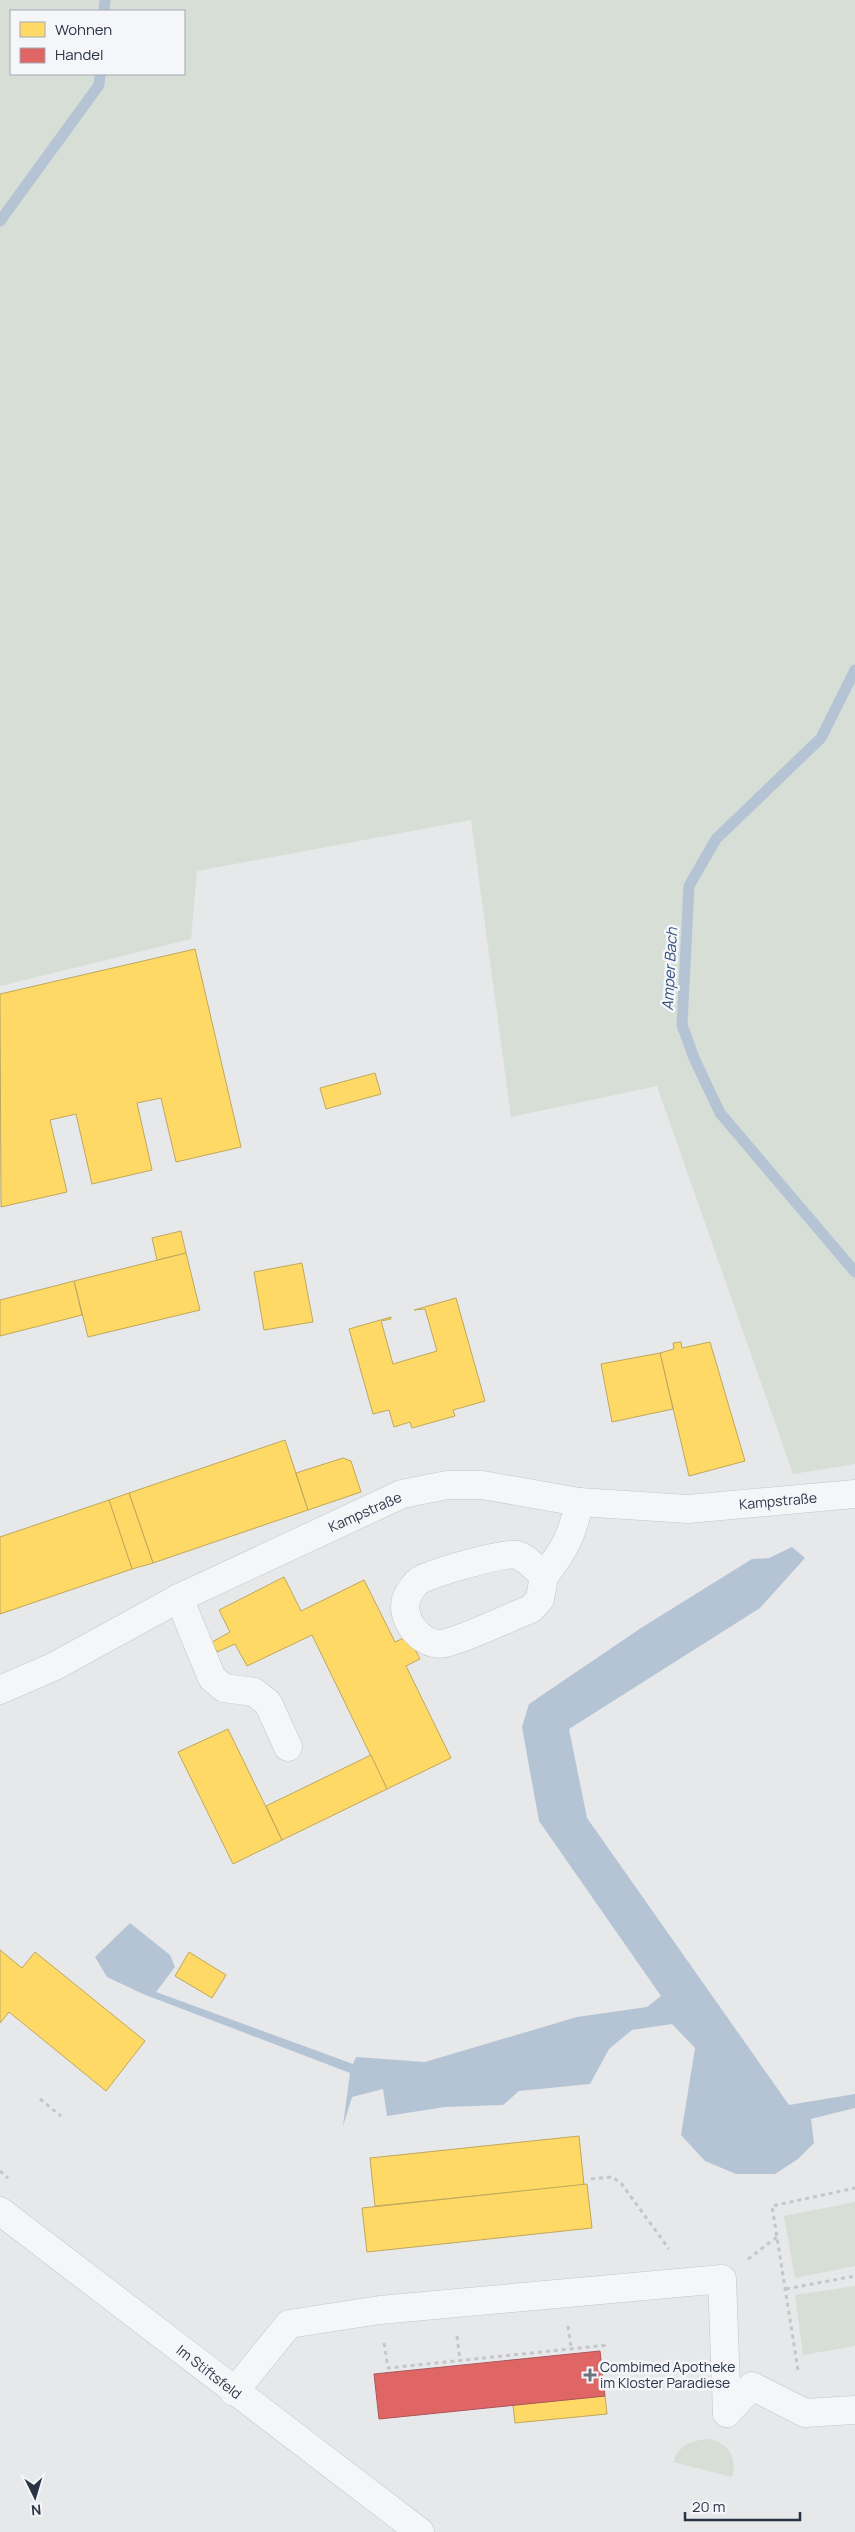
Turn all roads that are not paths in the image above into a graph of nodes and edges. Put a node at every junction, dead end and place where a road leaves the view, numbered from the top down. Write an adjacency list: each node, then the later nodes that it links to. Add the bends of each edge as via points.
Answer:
1 (855, 1494): 2 (street, Kampstraße, via 688,1509)
2 (579, 1502): 3 (street, via 566,1546); 4 (street, Kampstraße, via 482,1485 447,1485 402,1494)
3 (544, 1576): 3 (street, via 519,1556 505,1555 420,1580 408,1595 407,1616 414,1632 429,1641 445,1643 531,1609 540,1600)
4 (179, 1598): 5 (street, Kampstraße, via 55,1666); 6 (street, via 212,1678 224,1688 254,1692 268,1702)
5 (0, 1690)
6 (288, 1746)
7 (0, 2211): 8 (street, Im Stiftsfeld)
8 (234, 2392): 9 (street, via 289,2324 380,2310 722,2280 727,2413 752,2386 805,2413); 10 (street, Im Stiftsfeld)
9 (854, 2410)
10 (420, 2532)

